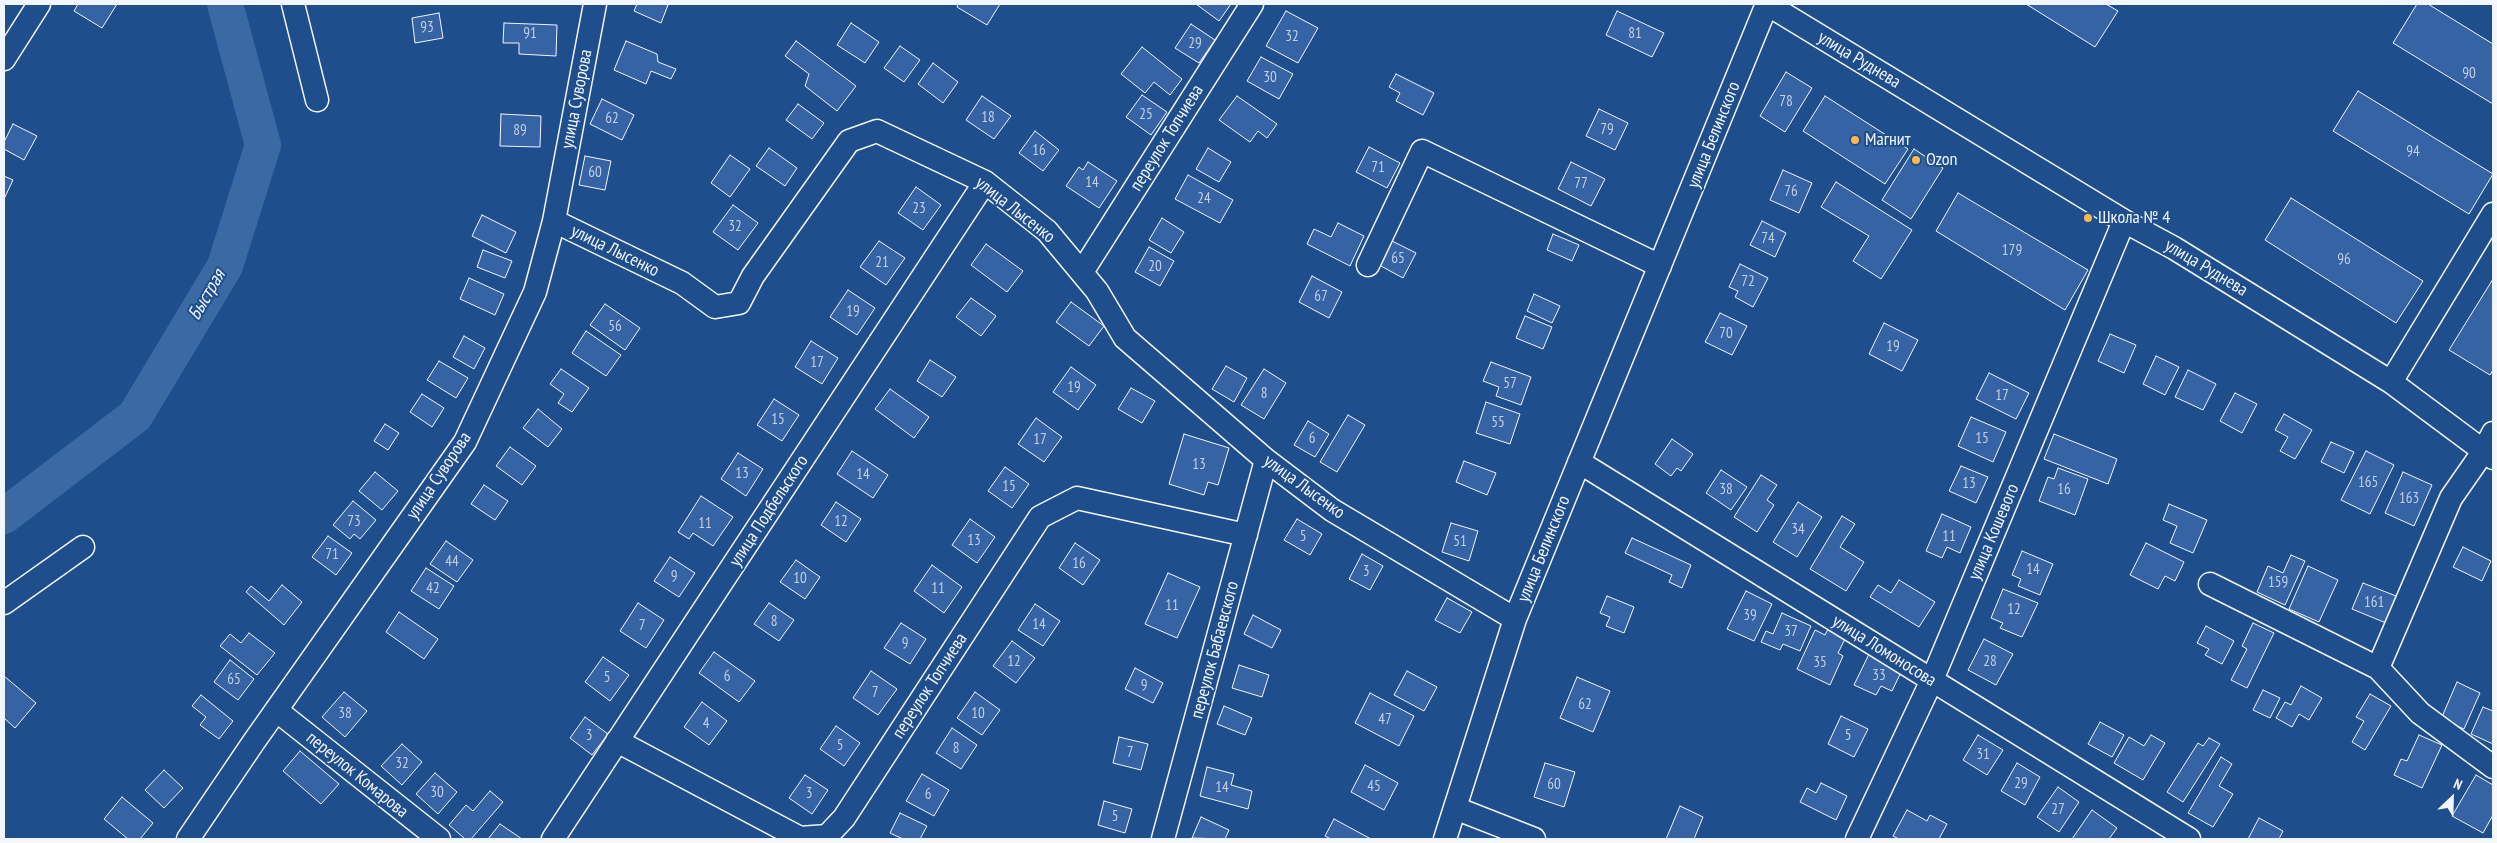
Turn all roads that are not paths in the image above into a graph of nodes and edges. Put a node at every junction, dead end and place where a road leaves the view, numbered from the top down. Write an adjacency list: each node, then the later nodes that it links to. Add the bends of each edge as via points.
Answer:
1 (39, 4): 6 (street)
2 (293, 4): 7 (street)
3 (594, 4): 10 (street, улица Суворова)
4 (1252, 4): 14 (street, переулок Топчиева)
5 (1767, 4): 11 (street, улица Руднева); 13 (street, улица Белинского)
6 (4, 59)
7 (317, 100)
8 (985, 182): 10 (street, улица Лысенко, via 877,131 849,141 753,276 739,303 715,307 682,283); 14 (street, улица Лысенко, via 1047,231); 27 (street, улица Подбельского)
9 (2493, 214): 15 (street)
10 (554, 221): 26 (street, улица Суворова, via 535,292 464,442)
11 (2124, 221): 15 (street, улица Руднева, via 2174,248); 25 (street, улица Кошевого)
12 (1368, 265): 13 (street, via 1422,150)
13 (1660, 266): 18 (street, улица Белинского)
14 (1082, 272): 17 (street, улица Лысенко, via 1125,338)
15 (2391, 382): 16 (street, улица Руднева)
16 (2490, 448): 24 (street, улица Руднева, via 2451,498)
17 (1266, 460): 19 (street, переулок Бабаевского); 23 (street, улица Лысенко, via 1332,510)
18 (1580, 462): 23 (street, улица Белинского); 25 (street, улица Ломоносова)
19 (1246, 535): 27 (street, переулок Топчиева, via 1077,498 1040,517 844,818 827,836 800,838); 33 (street, переулок Бабаевского)
20 (83, 547): 22 (street)
21 (2210, 584): 24 (street)
22 (4, 603)
23 (1515, 619): 29 (street, улица Белинского)
24 (2378, 668): 28 (street, via 2420,713)
25 (1932, 680): 36 (street, улица Кошевого); 37 (street, улица Ломоносова)
26 (276, 710): 30 (street, улица Суворова); 31 (street, переулок Комарова)
27 (617, 741): 32 (street, улица Подбельского)
28 (2493, 767)
29 (1455, 808): 34 (street, улица Белинского); 35 (street)
30 (188, 839)
31 (439, 839)
32 (553, 839)
33 (1163, 839)
34 (1445, 839)
35 (1534, 839)
36 (1857, 839)
37 (2190, 839)

